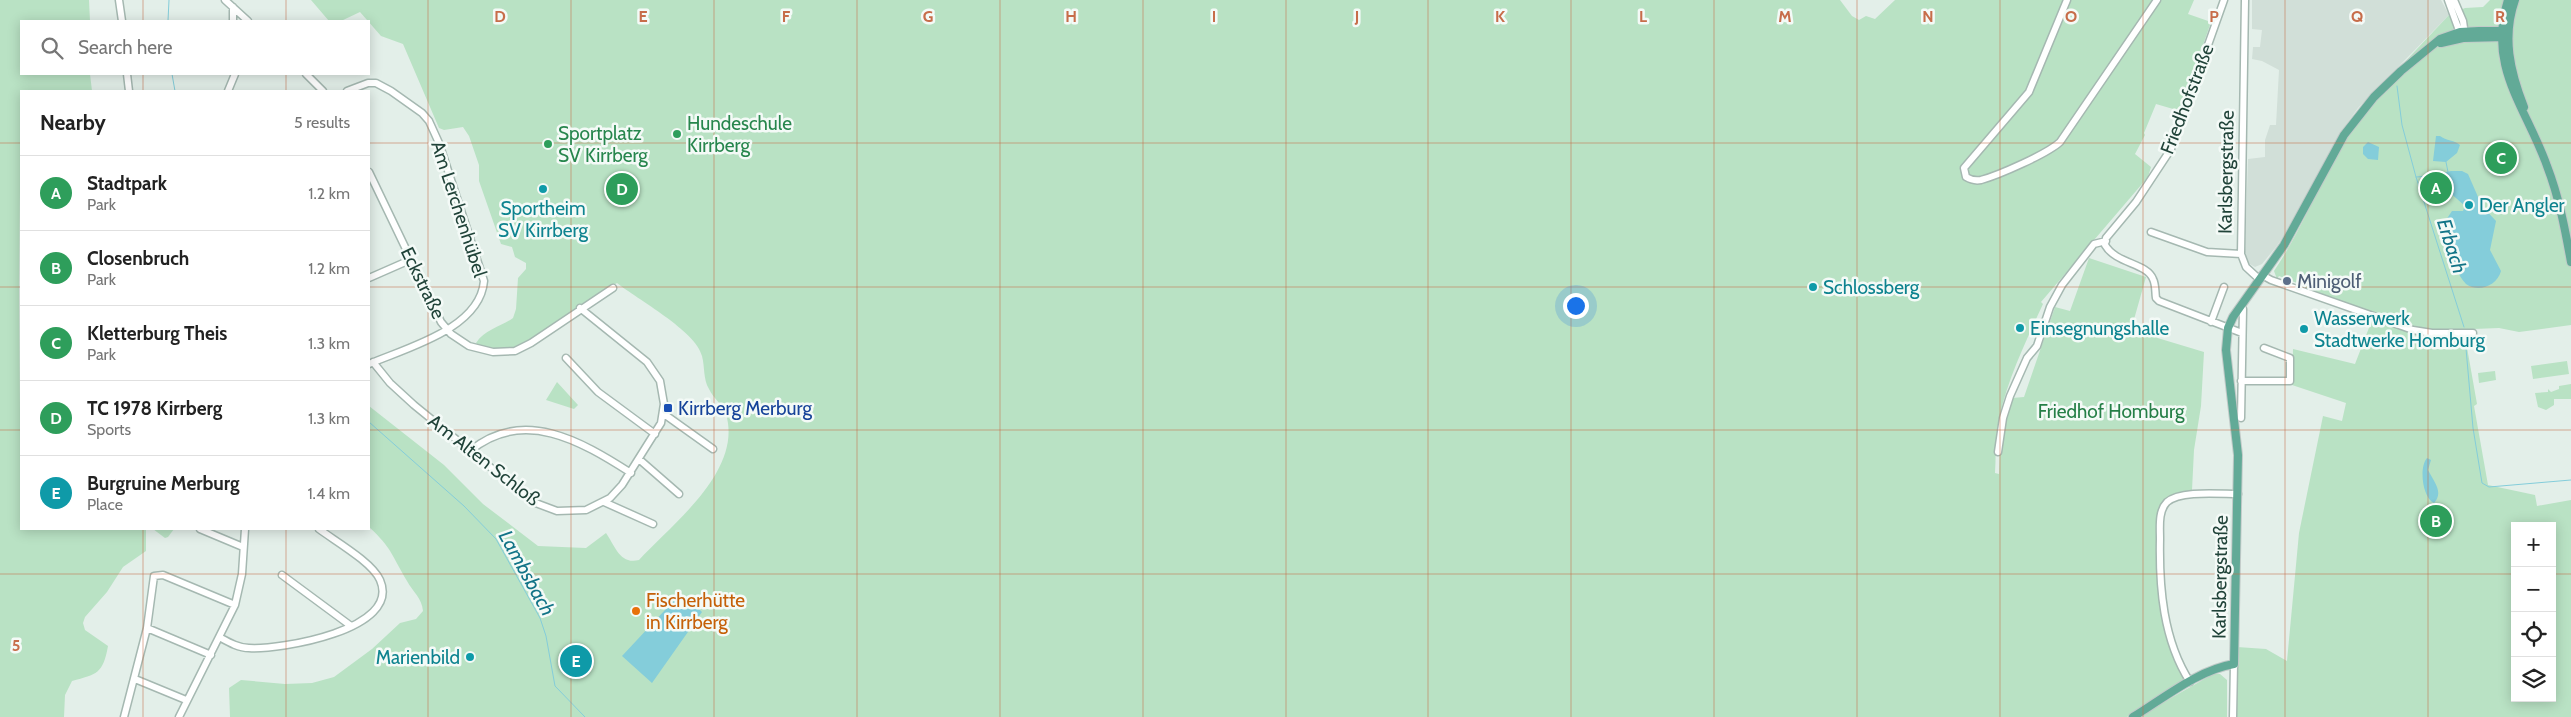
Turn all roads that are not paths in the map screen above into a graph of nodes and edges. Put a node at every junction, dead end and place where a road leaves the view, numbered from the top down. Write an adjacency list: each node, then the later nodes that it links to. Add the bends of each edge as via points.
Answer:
1 (119, 0): 12 (street)
2 (225, 0): 11 (street)
3 (2067, 0): 4 (street, via 2029,92 1966,163 1964,172 1970,180 1988,177 2060,142)
4 (2157, 0)
5 (2224, 0): 26 (street, Friedhofstraße, via 2171,149)
6 (2245, 0): 27 (street, Karlsbergstraße)
7 (2448, 0): 15 (street)
8 (2454, 0): 15 (street)
9 (2508, 0): 16 (main road)
10 (2515, 0): 16 (main road)
11 (233, 7): 13 (street); 14 (street)
12 (122, 20)
13 (233, 20)
14 (247, 20)
15 (2463, 34): 16 (main road); 30 (main road, via 2430,47 2368,103 2344,135 2292,233)
16 (2504, 35): 29 (main road, via 2513,76 2557,194)
17 (127, 75): 20 (street)
18 (235, 75): 21 (street)
19 (307, 75): 22 (street)
20 (129, 90)
21 (228, 90)
22 (322, 90)
23 (350, 90): 38 (street, Am Lerchenhübel, via 368,83 391,91 414,105 435,132 482,271 480,300 474,309)
24 (370, 174): 28 (street, Eckstraße)
25 (2150, 232): 27 (street, via 2207,252)
26 (2106, 241): 36 (street, via 2112,256 2151,275 2159,301); 51 (street, Friedhofstraße, via 2094,244 2054,298 2037,346 2027,358 2010,396)
27 (2241, 254): 30 (street, Karlsbergstraße, via 2246,267)
28 (410, 260): 31 (street); 38 (street, Eckstraße)
29 (2571, 262)
30 (2260, 277): 37 (main road, Karlsbergstraße, via 2236,310); 40 (street, via 2413,330)
31 (370, 278)
32 (2224, 287): 36 (street)
33 (613, 288): 34 (street, Eckstraße)
34 (580, 308): 38 (street, Eckstraße, via 515,351 480,350); 46 (street, via 647,362 660,381)
35 (2243, 309): 39 (street, Karlsbergstraße)
36 (2211, 322): 37 (street)
37 (2228, 328): 39 (street); 45 (main road, Karlsbergstraße, via 2226,350)
38 (446, 330): 43 (street, Am Lerchenhübel, via 436,338)
39 (2242, 333): 44 (street, Karlsbergstraße)
40 (2473, 333)
41 (2264, 348): 44 (street, via 2290,358 2290,380)
42 (566, 358): 48 (street, via 598,392)
43 (371, 363): 50 (street, Am Alten Schloß)
44 (2241, 381): 45 (street, Karlsbergstraße)
45 (2237, 401): 47 (street, Karlsbergstraße); 55 (main road, Karlsbergstraße)
46 (664, 414): 48 (street, Am Alten Schloß); 49 (street)
47 (2241, 418)
48 (655, 434): 52 (street, Am Alten Schloß)
49 (713, 449)
50 (470, 451): 53 (street, via 502,432 528,429 554,434 586,446); 56 (street, Am Alten Schloß, via 544,508 579,511)
51 (1998, 452)
52 (640, 460): 53 (street, Am Alten Schloß); 54 (street)
53 (631, 473): 56 (street, Am Alten Schloß, via 616,493)
54 (679, 494)
55 (2238, 494): 68 (main road, Karlsbergstraße); 70 (street, via 2197,494 2173,498 2166,503 2160,517 2164,612 2176,654)
56 (604, 502): 57 (street)
57 (653, 524)
58 (202, 530): 61 (street)
59 (245, 530): 61 (street)
60 (320, 530): 64 (street, via 371,568 380,580 382,592 378,605)
61 (242, 547): 63 (street, via 242,574)
62 (282, 576): 64 (street)
63 (235, 605): 65 (street, via 163,575 154,576); 66 (street)
64 (351, 626): 66 (street, via 318,640 281,647 247,648)
65 (147, 628): 67 (street); 69 (street)
66 (220, 638): 67 (street)
67 (211, 655): 71 (street)
68 (2234, 664): 70 (main road); 75 (street)
69 (135, 679): 71 (street); 72 (street)
70 (2190, 682): 74 (main road)
71 (186, 700): 73 (street)
72 (124, 717)
73 (179, 717)
74 (2133, 717)
75 (2233, 717)

